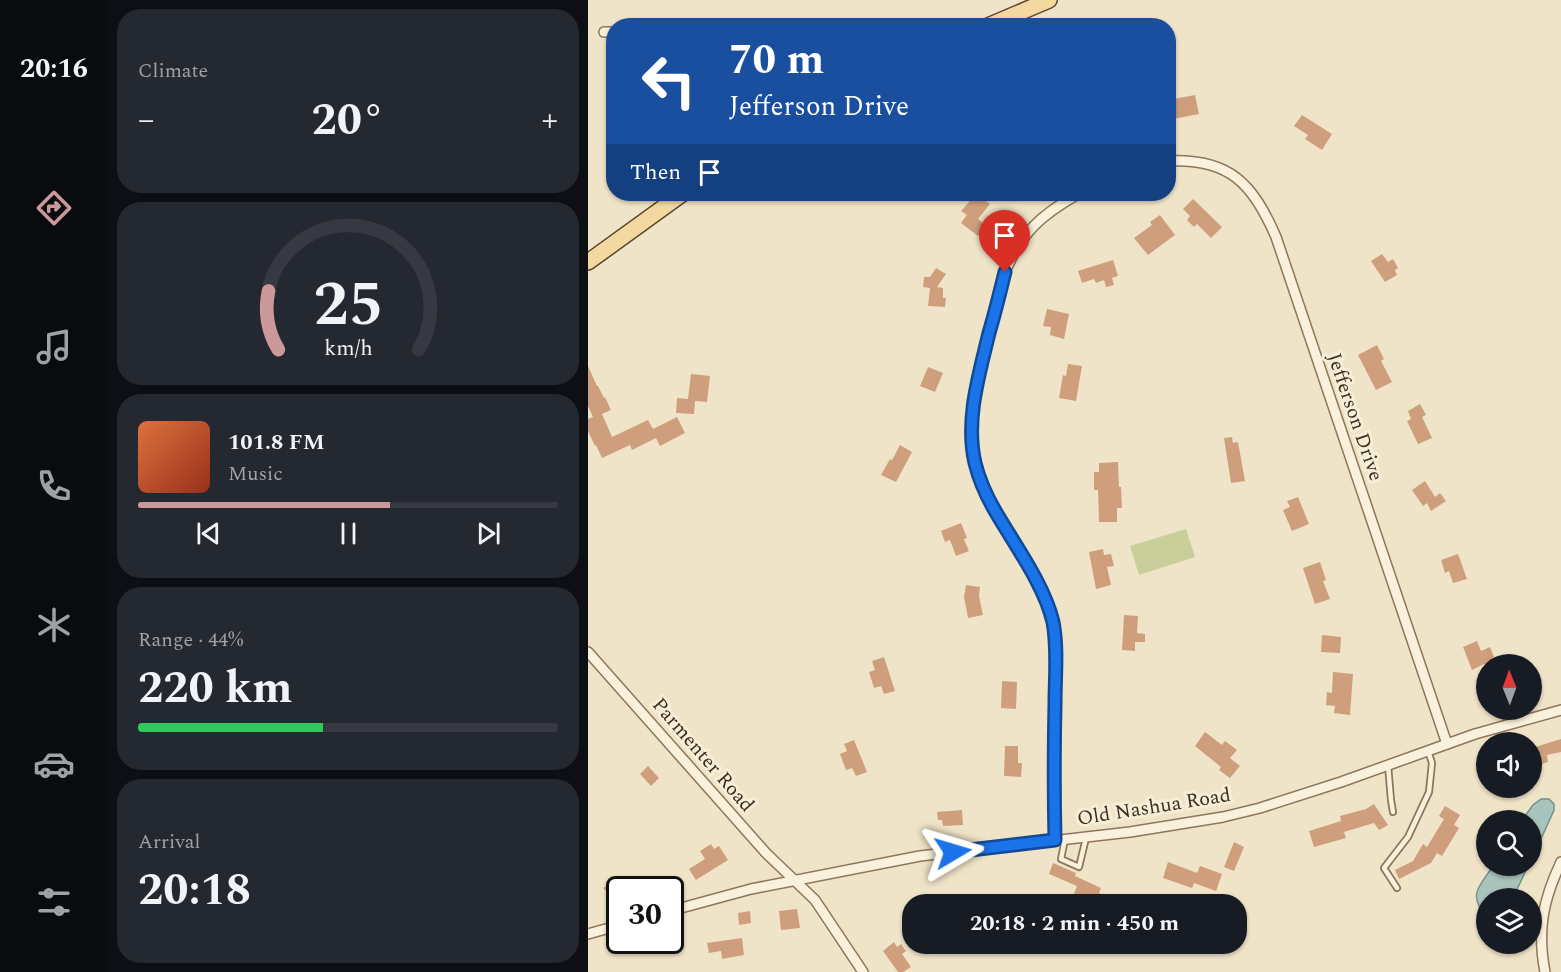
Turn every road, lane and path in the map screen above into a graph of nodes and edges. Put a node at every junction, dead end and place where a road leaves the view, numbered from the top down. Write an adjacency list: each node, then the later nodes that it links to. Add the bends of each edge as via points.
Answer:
1 (1049, 0): 2 (main road)
2 (1007, 18)
3 (1176, 161): 9 (street, Jefferson Drive, via 1204,163 1227,171 1246,186 1266,215)
4 (672, 201): 6 (main road)
5 (1065, 201): 14 (street, via 1037,221 1005,272 976,390 972,426 982,486 1051,613 1055,649 1054,792)
6 (588, 262)
7 (588, 652): 16 (street, Parmenter Road, via 759,846)
8 (1561, 710): 9 (street, Old Nashua Road)
9 (1447, 744): 10 (street, Old Nashua Road)
10 (1428, 751): 11 (street, Old Nashua Road); 17 (lane, via 1432,763 1429,792 1408,837 1384,868)
11 (1388, 765): 12 (lane); 13 (street, Old Nashua Road, via 1223,817)
12 (1393, 812)
13 (1086, 837): 14 (street, Old Nashua Road); 14 (lane, via 1079,867 1061,859)
14 (1060, 840): 16 (street, Old Nashua Road, via 920,856)
15 (1561, 862): 22 (street, via 1546,897 1542,921)
16 (794, 880): 18 (street, Old Nashua Road); 21 (street, Parmenter Road, via 815,900)
17 (1397, 888)
18 (684, 907)
19 (606, 929): 20 (street)
20 (588, 934)
21 (863, 972)
22 (1545, 972)

